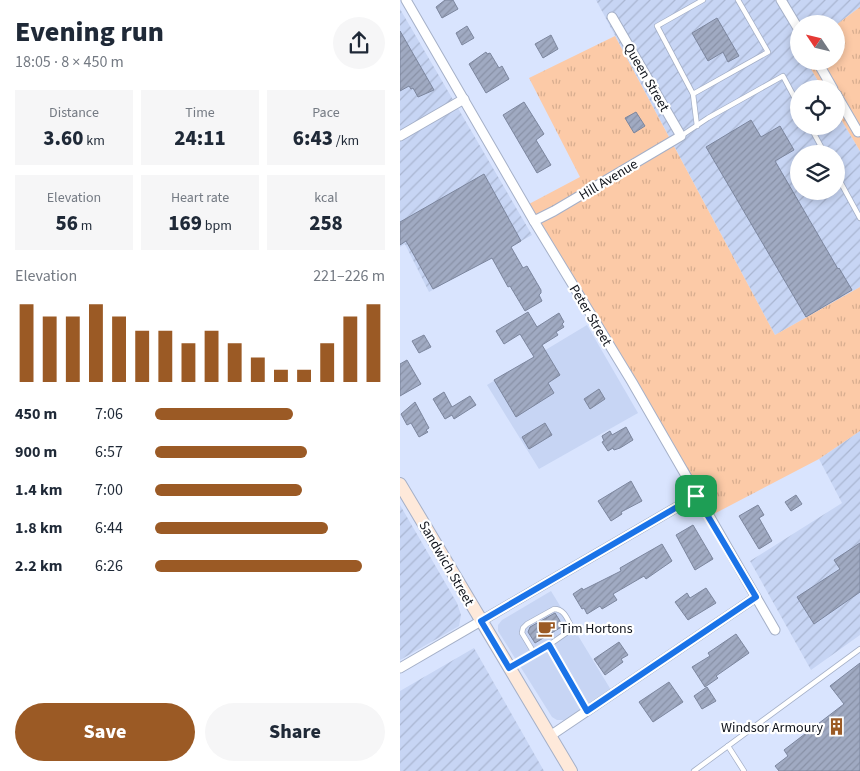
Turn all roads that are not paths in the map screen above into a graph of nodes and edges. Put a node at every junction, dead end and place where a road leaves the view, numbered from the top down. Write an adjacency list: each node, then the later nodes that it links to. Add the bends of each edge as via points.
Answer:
1 (406, 0): 9 (street, Peter Street)
2 (703, 0): 8 (lane, via 657,26)
3 (738, 0): 8 (lane, via 768,52)
4 (782, 0): 5 (street)
5 (790, 15)
6 (612, 17): 14 (street, Queen Street)
7 (790, 90): 11 (lane, via 782,76)
8 (693, 94): 11 (lane)
9 (464, 99): 13 (street); 17 (street, Peter Street)
10 (845, 110): 12 (street)
11 (697, 126): 14 (lane)
12 (858, 132)
13 (400, 136)
14 (681, 136): 17 (street, Hill Avenue)
15 (845, 190): 16 (lane)
16 (860, 218)
17 (534, 220): 19 (street, Peter Street, via 632,382)
18 (400, 484): 21 (main road, Sandwich Street)
19 (696, 496): 20 (street, Peter Street); 21 (street)
20 (756, 597): 22 (street, Peter Street); 28 (street)
21 (481, 621): 26 (street); 27 (main road, Sandwich Street)
22 (775, 630)
23 (549, 645): 25 (lane); 25 (lane, via 569,632 571,626 559,609 523,628 522,633); 28 (lane)
24 (860, 649): 30 (lane)
25 (534, 653): 27 (lane)
26 (400, 668)
27 (509, 668): 29 (main road, Sandwich Street)
28 (587, 711): 29 (street)
29 (550, 736): 31 (main road, Sandwich Street)
30 (728, 746): 32 (lane); 33 (lane)
31 (571, 771)
32 (694, 771)
33 (744, 771)

